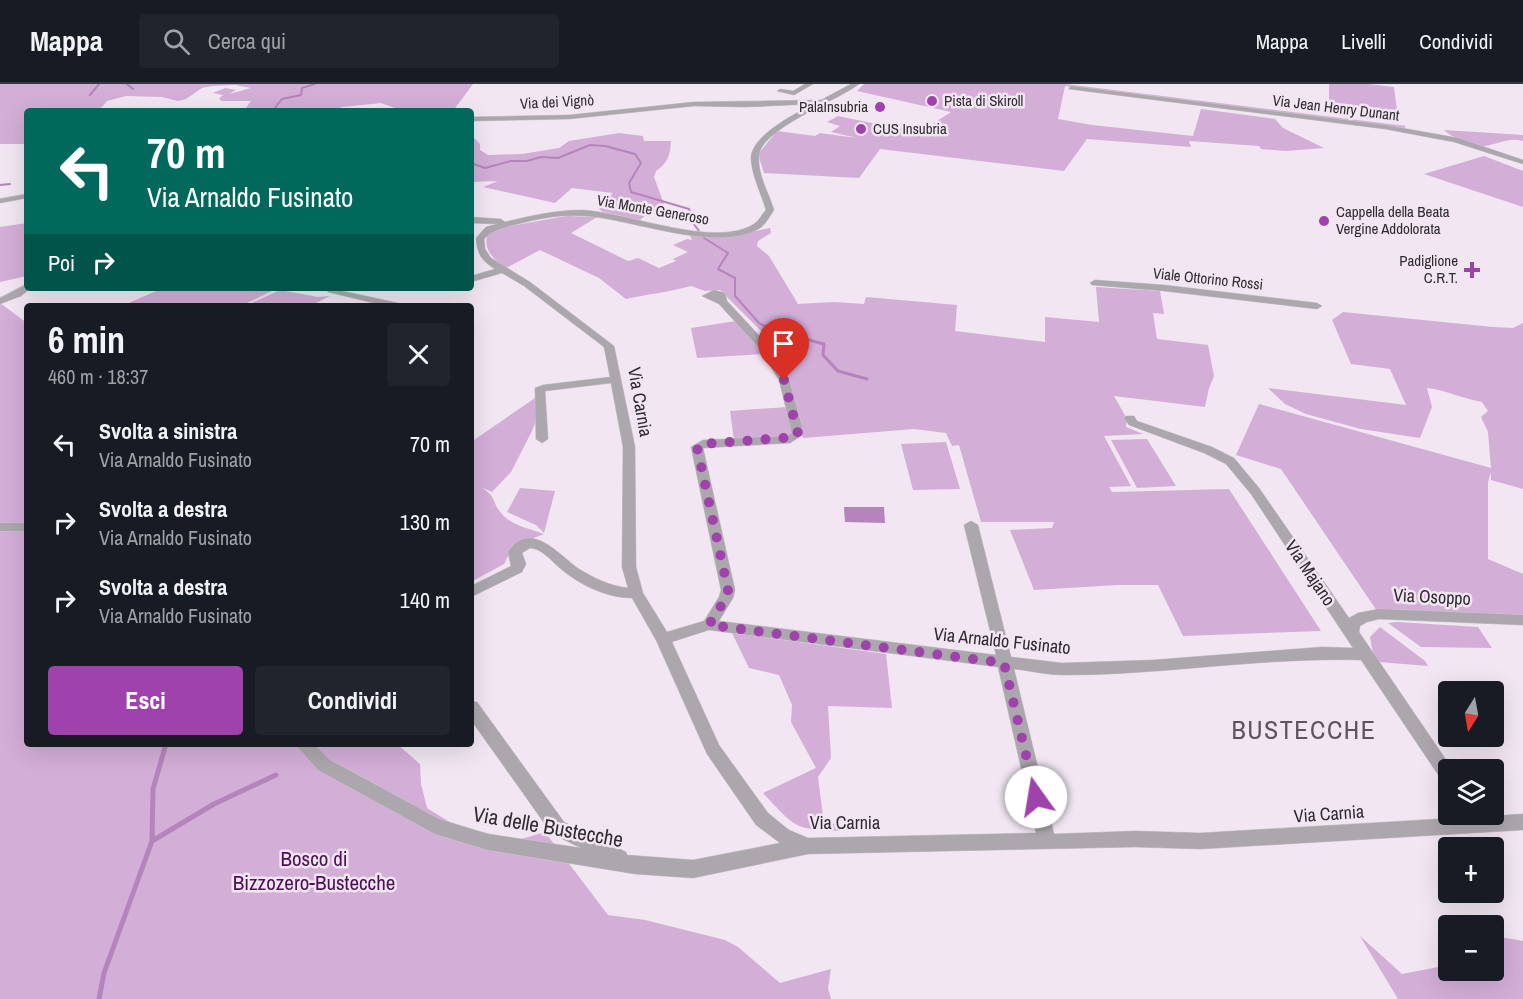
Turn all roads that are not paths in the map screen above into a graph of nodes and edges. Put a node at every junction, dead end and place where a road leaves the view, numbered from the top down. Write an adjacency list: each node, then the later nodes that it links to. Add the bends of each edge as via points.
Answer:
1 (810, 84): 4 (street, via 794,93)
2 (856, 84): 5 (street, Via Monte Generoso)
3 (1071, 88): 7 (street, Via Jean Henry Dunant, via 1385,127 1455,140)
4 (780, 91)
5 (824, 102): 6 (street, Via dei Vignò, via 694,104 569,117); 12 (street, Via Monte Generoso, via 776,129 754,152 770,210 762,222 747,230 724,235 689,234 586,213 552,214)
6 (474, 118)
7 (1523, 162)
8 (24, 197): 9 (street)
9 (0, 201)
10 (474, 220): 12 (street, Via Monte Generoso)
11 (474, 222): 13 (street, Via Monte Generoso)
12 (518, 222): 13 (street, Via Monte Generoso)
13 (489, 230): 14 (street, Via Carnia, via 480,238 481,249 487,260)
14 (501, 270): 15 (street); 23 (street, Via Carnia, via 527,284 609,346)
15 (474, 278)
16 (1095, 283): 22 (street, Viale Ottorino Rossi)
17 (24, 289): 19 (street)
18 (336, 291): 21 (street)
19 (0, 301)
20 (722, 302): 32 (street, via 763,346 784,380 798,434 790,439 697,447 728,590)
21 (386, 303)
22 (1317, 306)
23 (617, 379): 25 (street, via 539,390); 30 (street, Via Carnia, via 629,447 629,567)
24 (1130, 418): 33 (street, Via Majano, via 1133,423 1230,461 1255,491)
25 (542, 439)
26 (971, 525): 36 (street)
27 (0, 527): 28 (street)
28 (24, 527)
29 (474, 590): 30 (street, via 517,569 515,552 528,543 542,547 567,567 622,595)
30 (636, 593): 34 (street, Via Carnia)
31 (1523, 620): 33 (street, Via Osoppo, via 1379,614 1353,624)
32 (709, 625): 34 (street, Via Arnaldo Fusinato); 36 (street, Via Arnaldo Fusinato)
33 (1351, 634): 35 (street, Via Majano)
34 (663, 639): 44 (street, Via Carnia, via 713,749 744,794 762,819 783,836)
35 (1364, 654): 36 (street, Via Arnaldo Fusinato, via 1322,653 1062,669); 39 (street, Via Majano)
36 (1004, 663): 43 (street)
37 (474, 711): 45 (street, via 558,828)
38 (306, 747): 45 (street, Via delle Bustecche, via 324,765 435,826 488,842)
39 (1438, 761)
40 (1504, 821): 42 (street, Via Carnia)
41 (1438, 822): 43 (street, Via Carnia, via 1200,841)
42 (1523, 822)
43 (1047, 842): 44 (street, Via Carnia)
44 (808, 846): 45 (street, Via delle Bustecche, via 693,870)
45 (635, 865)

